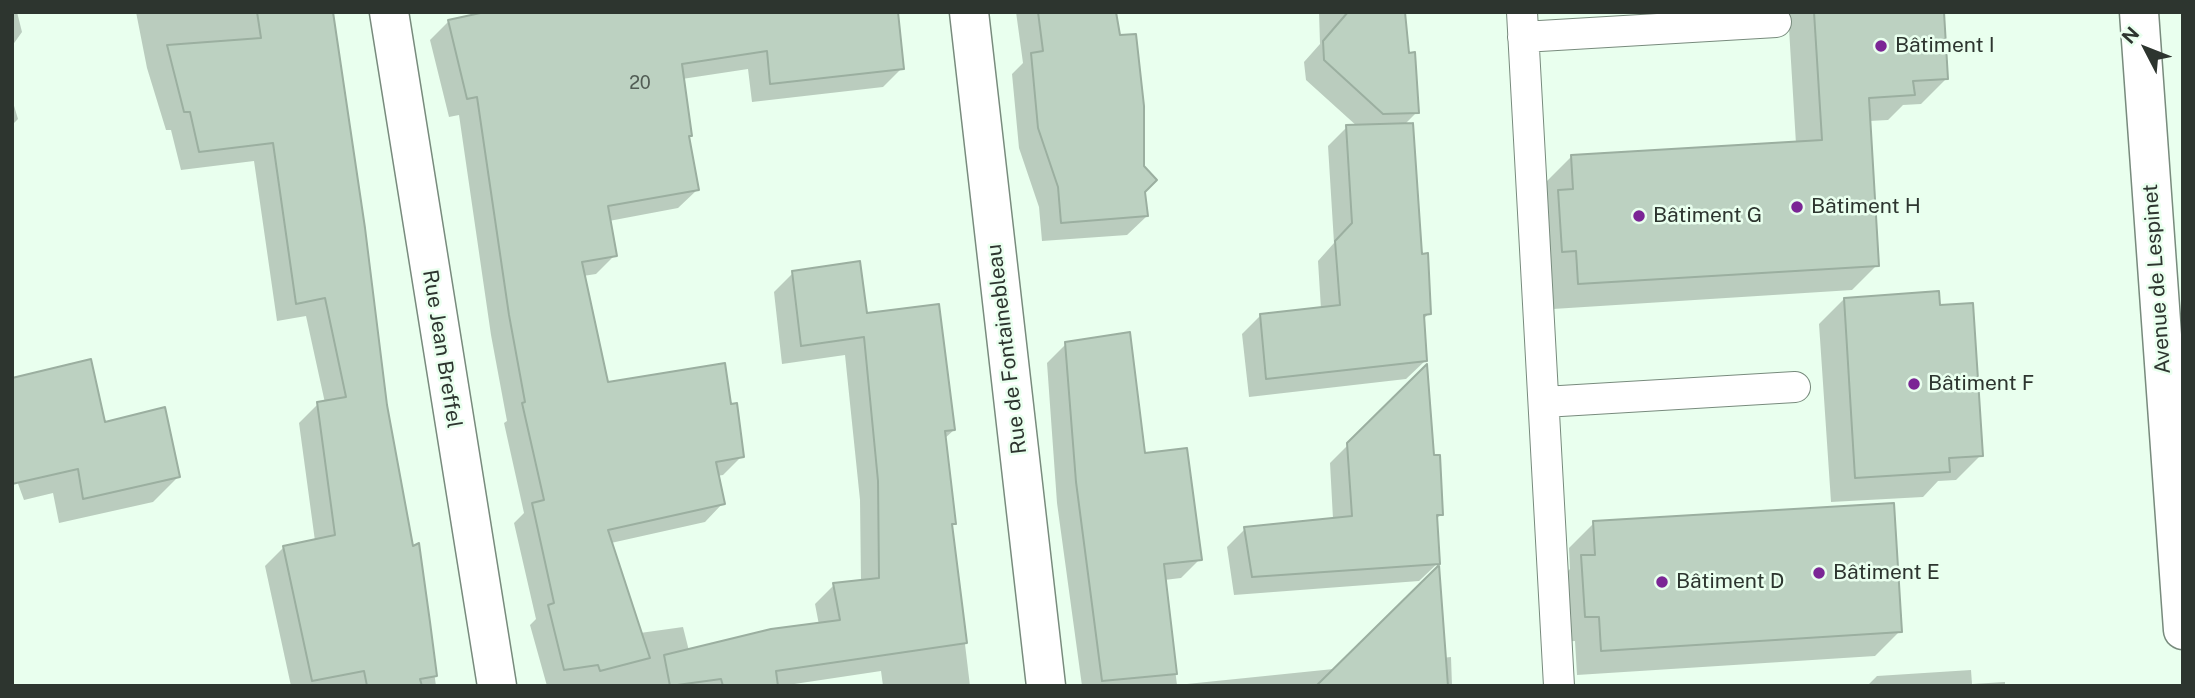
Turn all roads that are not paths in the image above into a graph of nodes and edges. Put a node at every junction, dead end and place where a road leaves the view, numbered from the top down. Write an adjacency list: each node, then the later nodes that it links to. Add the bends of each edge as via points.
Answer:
1 (390, 12): 9 (street, Rue Jean Breffel)
2 (969, 12): 10 (street, Rue de Fontainebleau)
3 (2139, 12): 8 (street, Avenue de Lespinet)
4 (1776, 23): 5 (lane)
5 (1523, 24): 7 (lane)
6 (1795, 387): 7 (lane)
7 (1544, 402): 11 (lane)
8 (2183, 630)
9 (497, 686)
10 (1046, 686)
11 (1559, 686)

